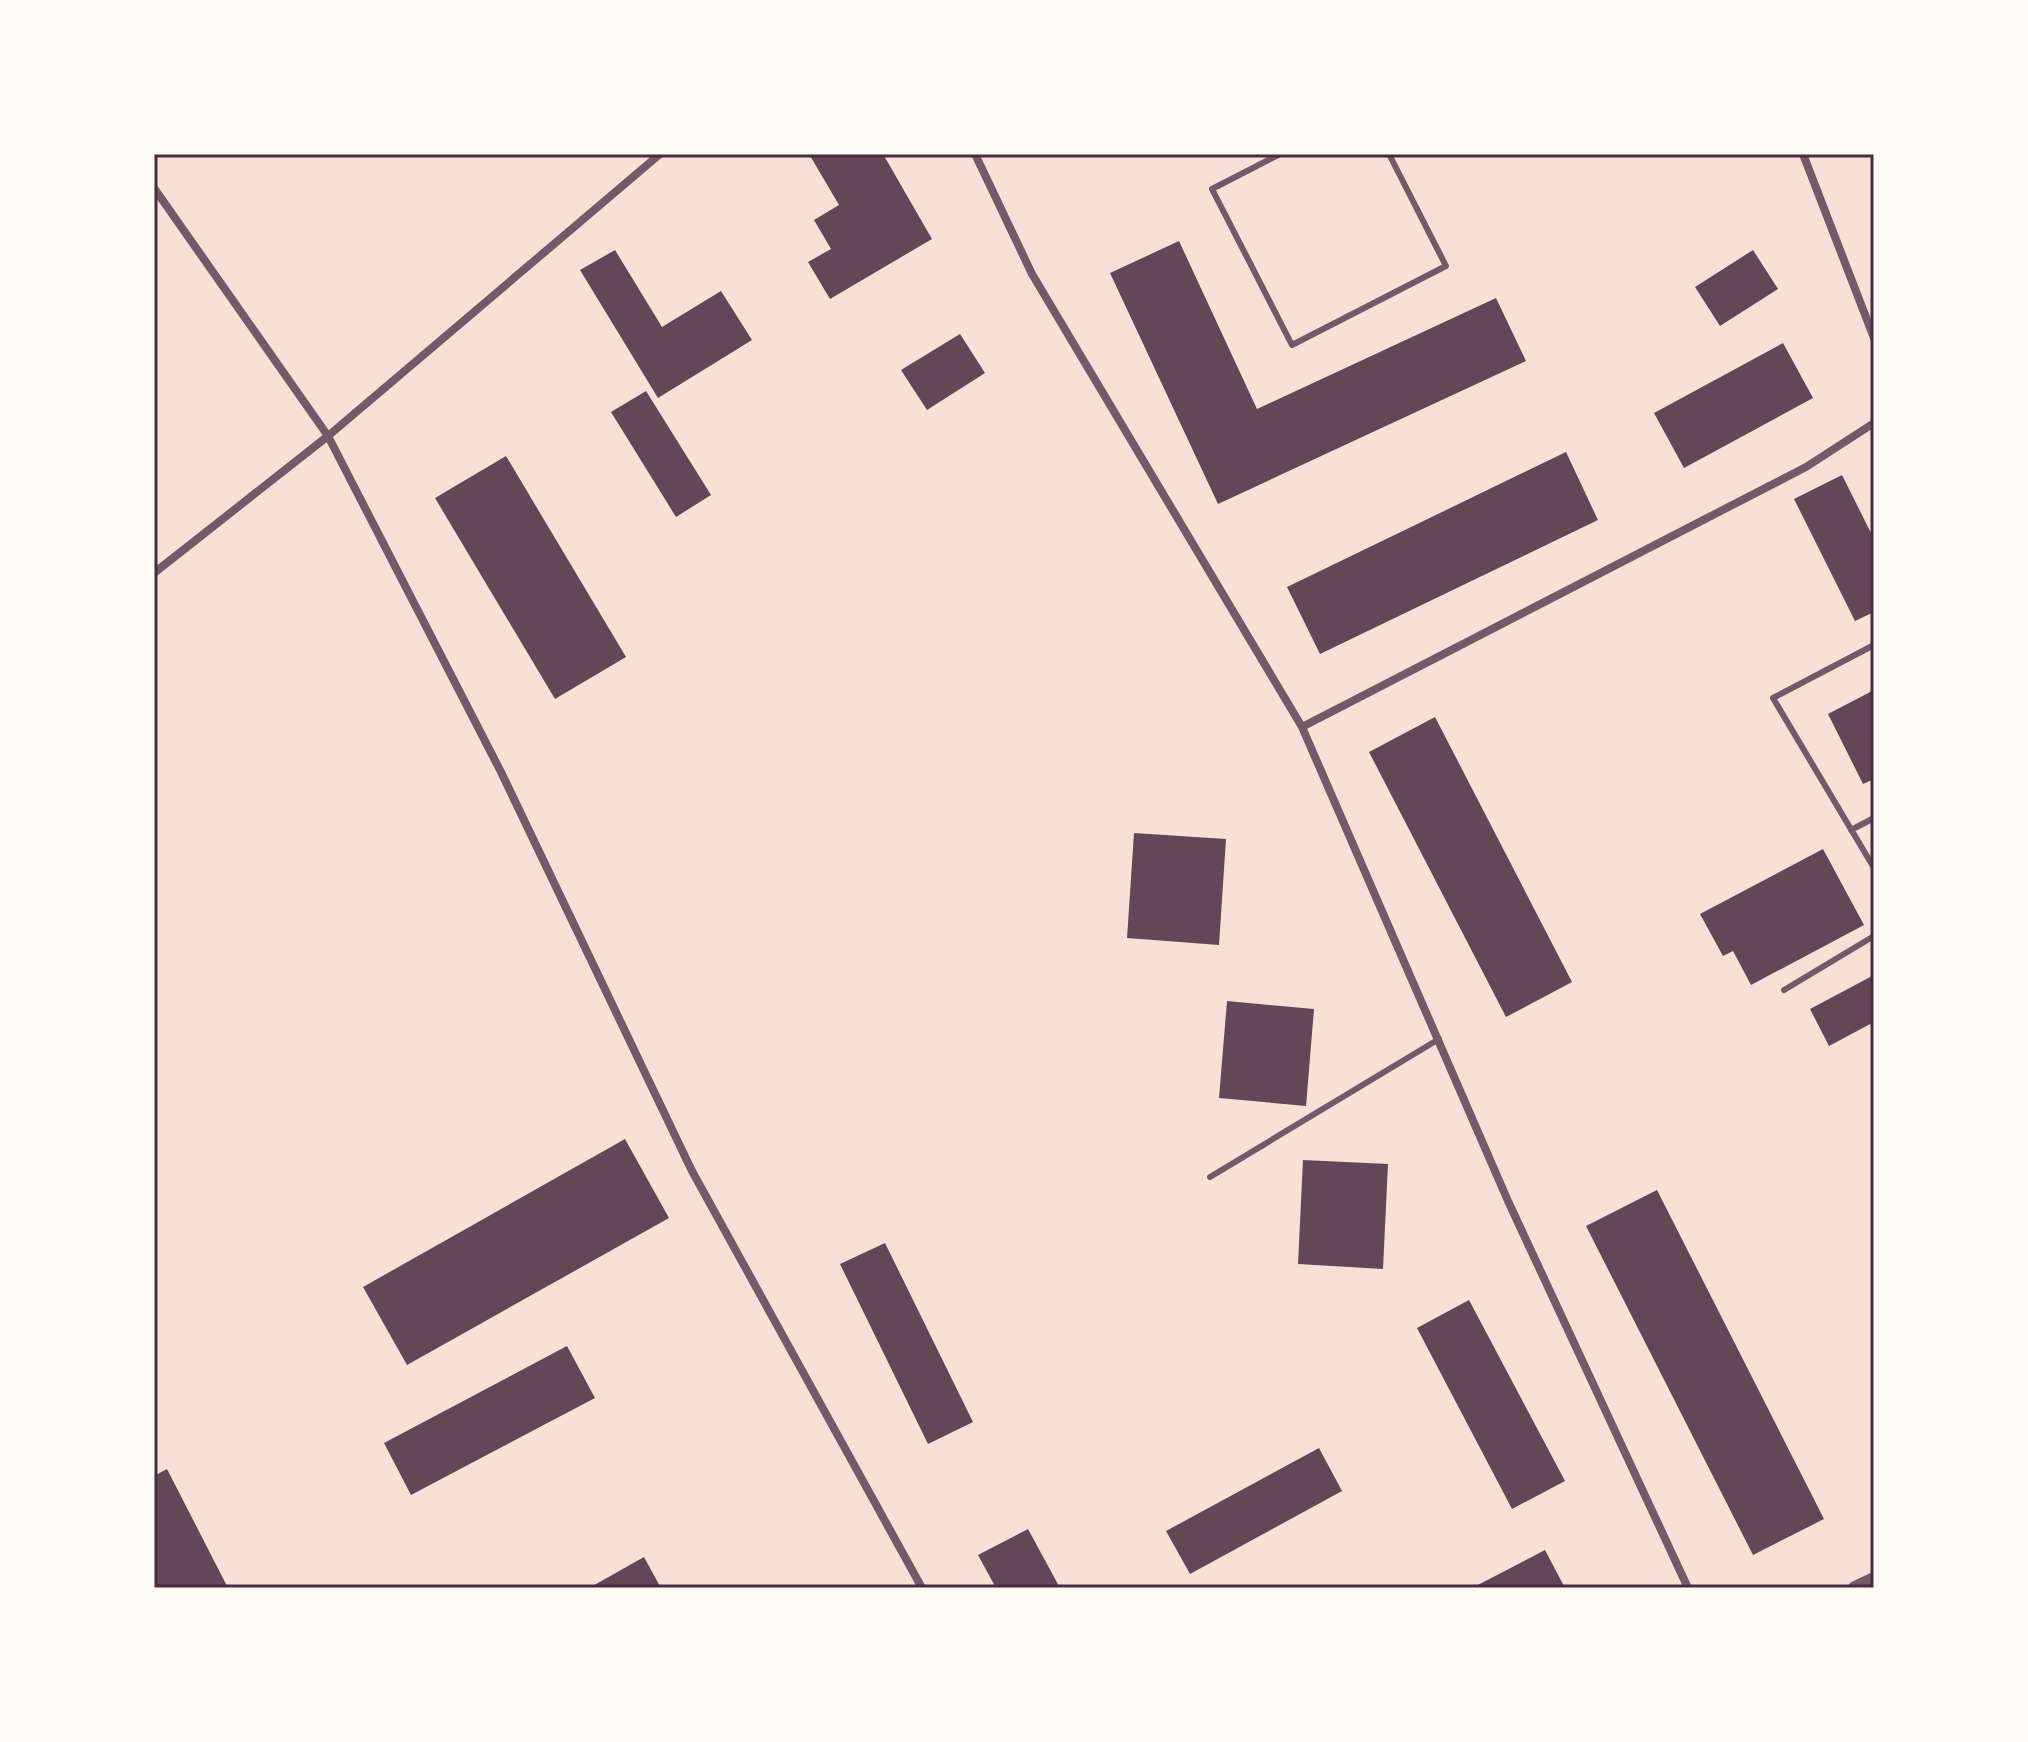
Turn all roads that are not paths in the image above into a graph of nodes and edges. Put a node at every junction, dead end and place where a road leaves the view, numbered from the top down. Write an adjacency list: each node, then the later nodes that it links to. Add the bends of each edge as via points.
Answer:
1 (660, 154): 9 (street)
2 (975, 154): 12 (street, via 1032,274)
3 (1280, 154): 4 (lane, via 1212,189 1292,345 1446,266)
4 (1389, 154)
5 (1803, 154): 7 (street)
6 (154, 188): 9 (street)
7 (1874, 338)
8 (1874, 423): 12 (street, via 1806,467)
9 (328, 436): 10 (street); 21 (street, via 501,772 692,1171)
10 (154, 573)
11 (1874, 645): 14 (lane, via 1773,698)
12 (1302, 727): 18 (street)
13 (1874, 818): 14 (lane)
14 (1851, 830): 15 (lane)
15 (1874, 868)
16 (1874, 936): 17 (lane)
17 (1784, 990)
18 (1439, 1039): 19 (lane); 22 (street, via 1508,1201)
19 (1210, 1177)
20 (1874, 1579): 23 (street)
21 (922, 1588)
22 (1688, 1588)
23 (1855, 1588)

